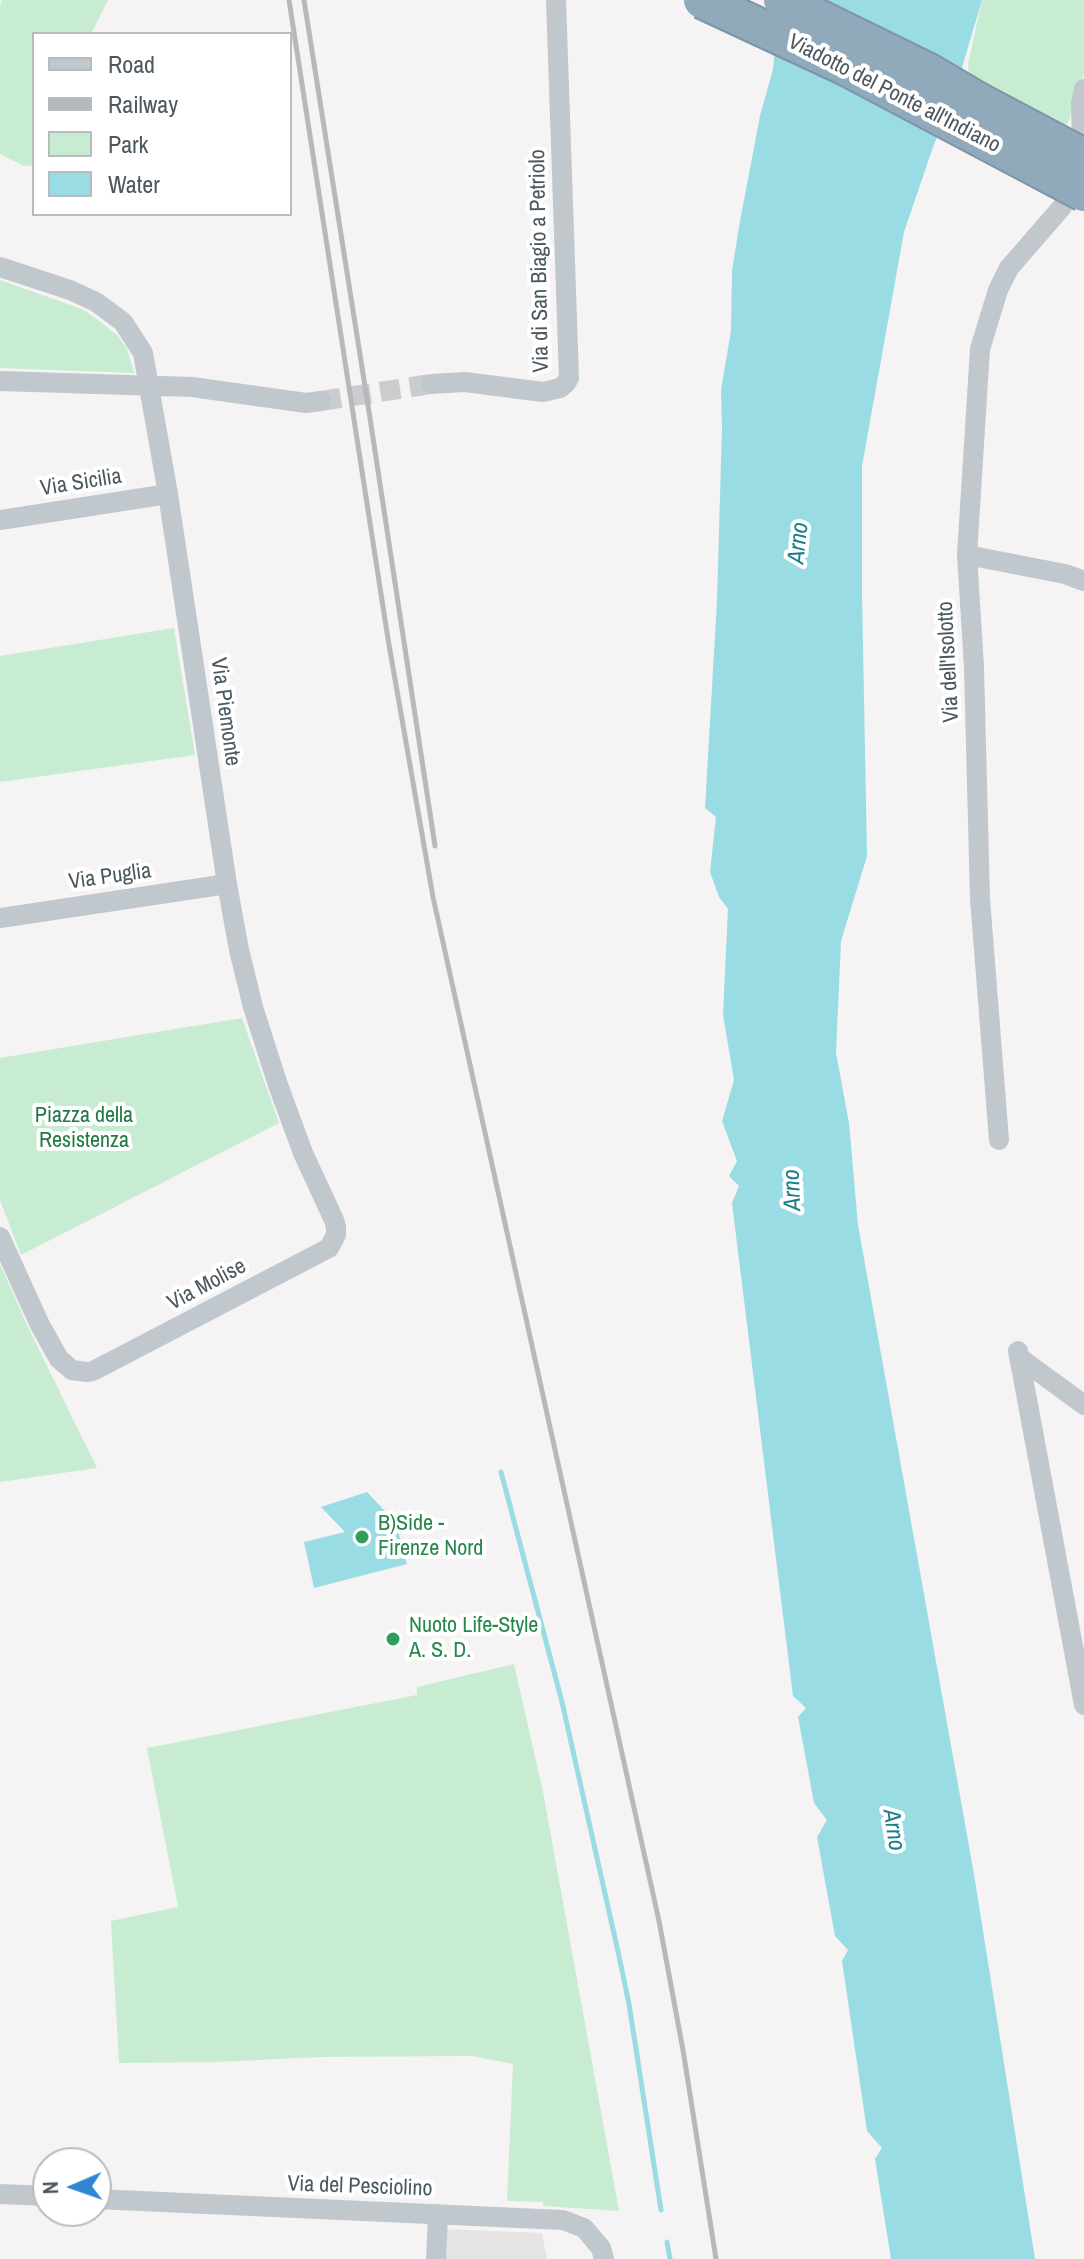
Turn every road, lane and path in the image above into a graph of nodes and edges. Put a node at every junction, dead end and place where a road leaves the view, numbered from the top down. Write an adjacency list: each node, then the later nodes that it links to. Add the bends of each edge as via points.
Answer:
1 (556, 0): 9 (street, Via di San Biagio a Petriolo, via 569,378 560,388 543,392 465,382)
2 (702, 0): 6 (highway, Viadotto del Ponte all'Indiano, bridge, via 846,67)
3 (782, 0): 5 (highway, Viadotto del Ponte all'Indiano, bridge)
4 (1084, 89): 5 (street)
5 (1083, 154)
6 (1073, 200): 14 (street, Via dell'Isolotto, via 1009,268 980,349)
7 (0, 267): 10 (street, Via Piemonte, via 70,290 109,310 138,343)
8 (0, 381): 10 (street)
9 (431, 384)
10 (150, 385): 11 (street); 12 (street, Via Piemonte)
11 (321, 401)
12 (168, 494): 13 (street, Via Sicilia); 16 (street, Via Piemonte)
13 (0, 520)
14 (967, 555): 15 (street); 18 (street, Via dell'Isolotto, via 980,915)
15 (1084, 581)
16 (227, 884): 17 (street, Via Puglia); 19 (street, Via Piemonte, via 261,1036)
17 (0, 918)
18 (999, 1140)
19 (336, 1235): 20 (street, Via Molise, via 329,1248 93,1371 78,1372 59,1359)
20 (0, 1237)
21 (1084, 1405): 22 (street, via 1019,1355)
22 (1084, 1705)
23 (0, 2194): 24 (street)
24 (32, 2195)
25 (112, 2200): 26 (street, Via del Pesciolino)
26 (438, 2214): 27 (street); 28 (street, Via del Pesciolino, via 563,2220 584,2228)
27 (436, 2259)
28 (604, 2259)

